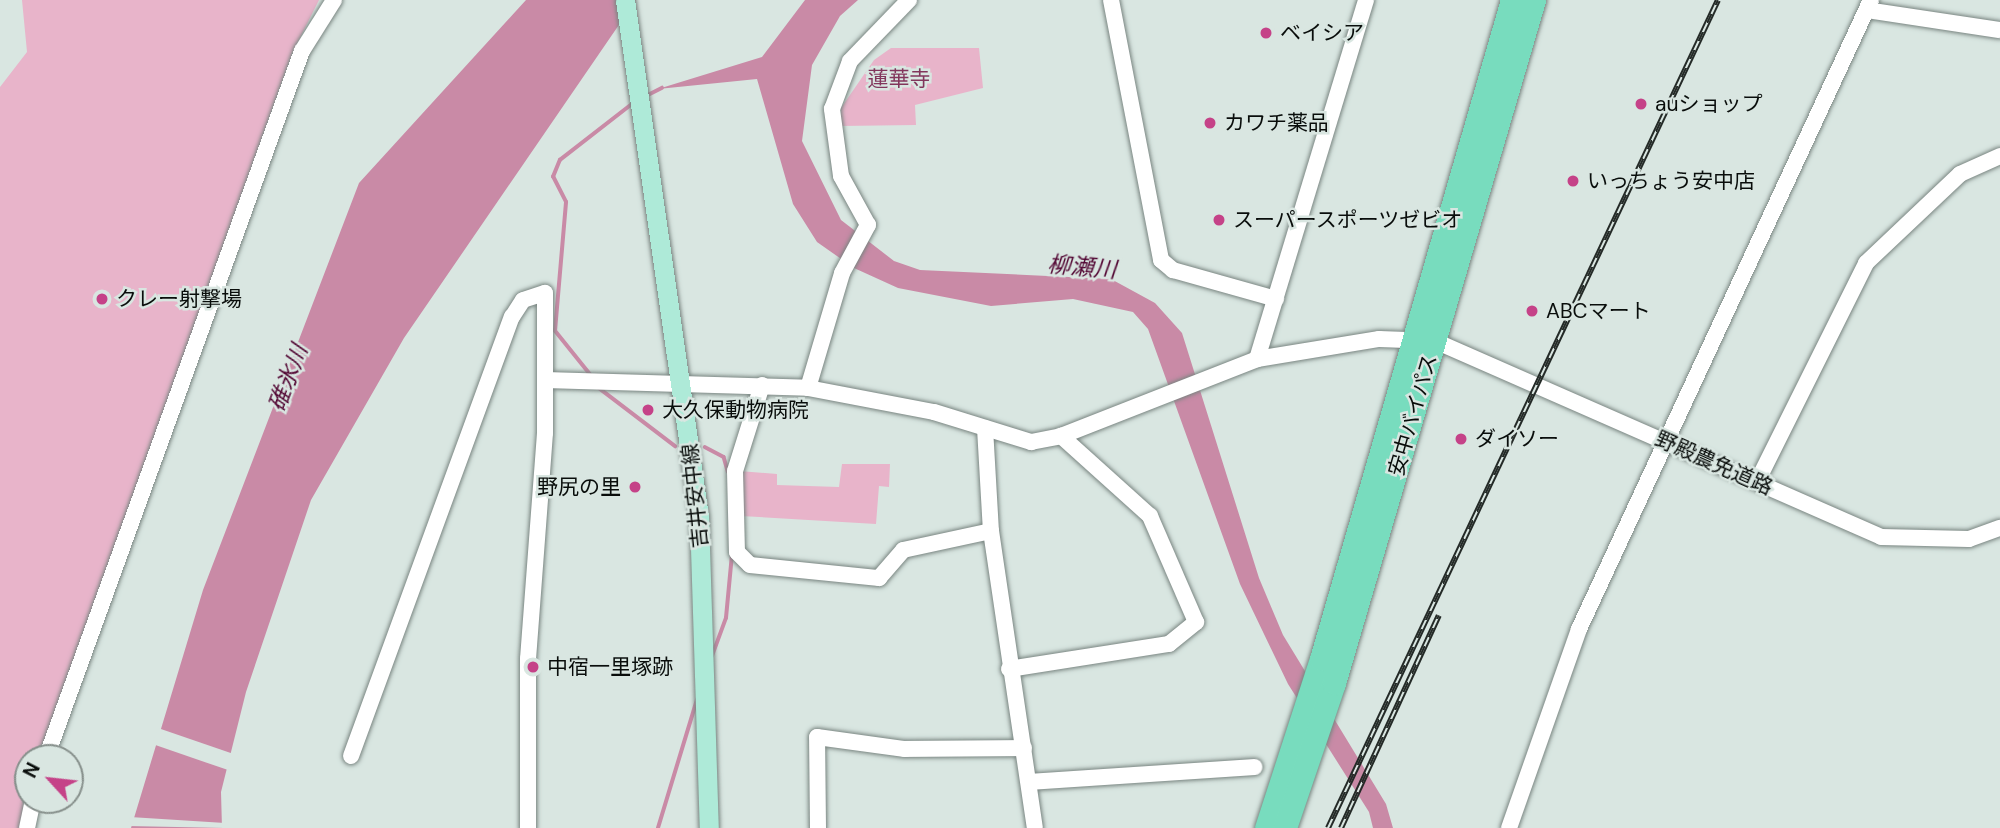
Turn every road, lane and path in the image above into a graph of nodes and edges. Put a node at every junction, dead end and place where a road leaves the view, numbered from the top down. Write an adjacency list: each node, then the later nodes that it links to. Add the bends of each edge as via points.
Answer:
1 (334, 0): 25 (street, via 302,51)
2 (625, 0): 15 (main road, 吉井安中線)
3 (909, 0): 17 (street, via 850,61 832,109 834,151 865,230 844,271)
4 (1111, 0): 11 (street, via 1161,260 1173,270)
5 (1366, 0): 11 (street)
6 (1513, 0): 12 (highway, 安中バイパス)
7 (1534, 0): 12 (highway, 安中バイパス)
8 (1869, 5): 9 (street); 20 (street)
9 (2000, 30)
10 (2000, 156): 21 (street, via 1960,174 1866,263)
11 (1276, 299): 13 (street)
12 (1425, 340): 13 (street, via 1379,339); 20 (street, 野殿農免道路); 34 (highway, 安中バイパス); 35 (highway, 安中バイパス, via 1334,683)
13 (1257, 359): 19 (street)
14 (545, 380): 15 (street); 27 (street, via 545,293 523,300 512,317); 30 (street, via 528,659)
15 (682, 381): 16 (street); 31 (main road, 吉井安中線, via 704,595)
16 (762, 385): 17 (street); 23 (street, via 735,471 737,552 750,565 879,578 903,550)
17 (808, 388): 18 (street)
18 (985, 428): 19 (street, via 1031,442); 23 (street)
19 (1061, 436): 24 (street, via 1150,516 1196,622 1169,644)
20 (1666, 442): 21 (street, 野殿農免道路); 36 (street, via 1579,629)
21 (1757, 482): 22 (street, 野殿農免道路, via 1881,537 1969,539)
22 (2000, 528)
23 (991, 531): 24 (street)
24 (1009, 669): 26 (street)
25 (51, 744)
26 (1024, 748): 29 (street); 32 (street, via 905,748 817,737)
27 (351, 756)
28 (1255, 767): 29 (street)
29 (1029, 782): 33 (street)
30 (528, 828)
31 (709, 828)
32 (818, 828)
33 (1035, 828)
34 (1266, 828)
35 (1285, 828)
36 (1509, 828)

